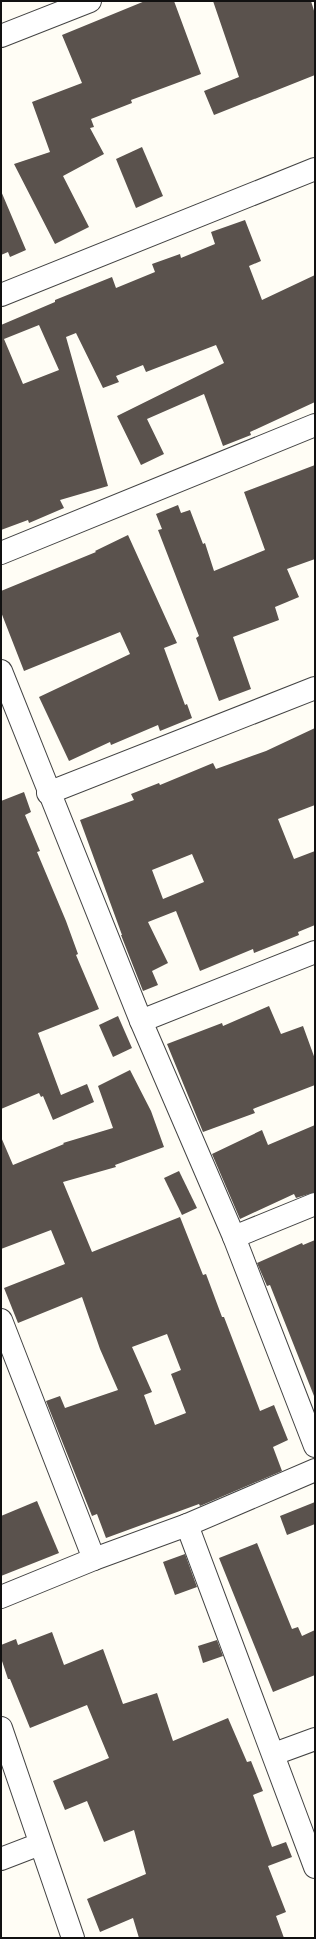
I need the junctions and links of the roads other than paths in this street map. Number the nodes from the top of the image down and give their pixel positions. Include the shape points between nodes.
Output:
1 (90, 1) edge
2 (1, 36) edge
3 (315, 169) edge
4 (1, 295) edge
5 (315, 425) edge
6 (1, 553) edge
7 (2, 675) edge
8 (315, 688) edge
9 (48, 793) junction
10 (315, 952) edge
11 (141, 1022) junction
12 (315, 1204) edge
13 (234, 1237) junction
14 (1, 1320) edge
15 (315, 1446) edge
16 (315, 1470) edge
17 (187, 1525) junction
18 (94, 1559) junction
19 (1, 1597) edge
20 (1, 1728) edge
21 (315, 1739) edge
22 (274, 1754) junction
23 (40, 1844) junction
24 (1, 1859) edge
25 (314, 1861) edge
26 (73, 1938) edge

1 - 2 street
3 - 4 street
5 - 6 street
7 - 9 street
8 - 9 street
9 - 11 street
10 - 11 street
11 - 13 street
12 - 13 street
13 - 15 street
14 - 18 street
16 - 17 street
17 - 18 street
17 - 22 street
18 - 19 street
20 - 23 street
21 - 22 street
22 - 25 street
23 - 24 street
23 - 26 street

